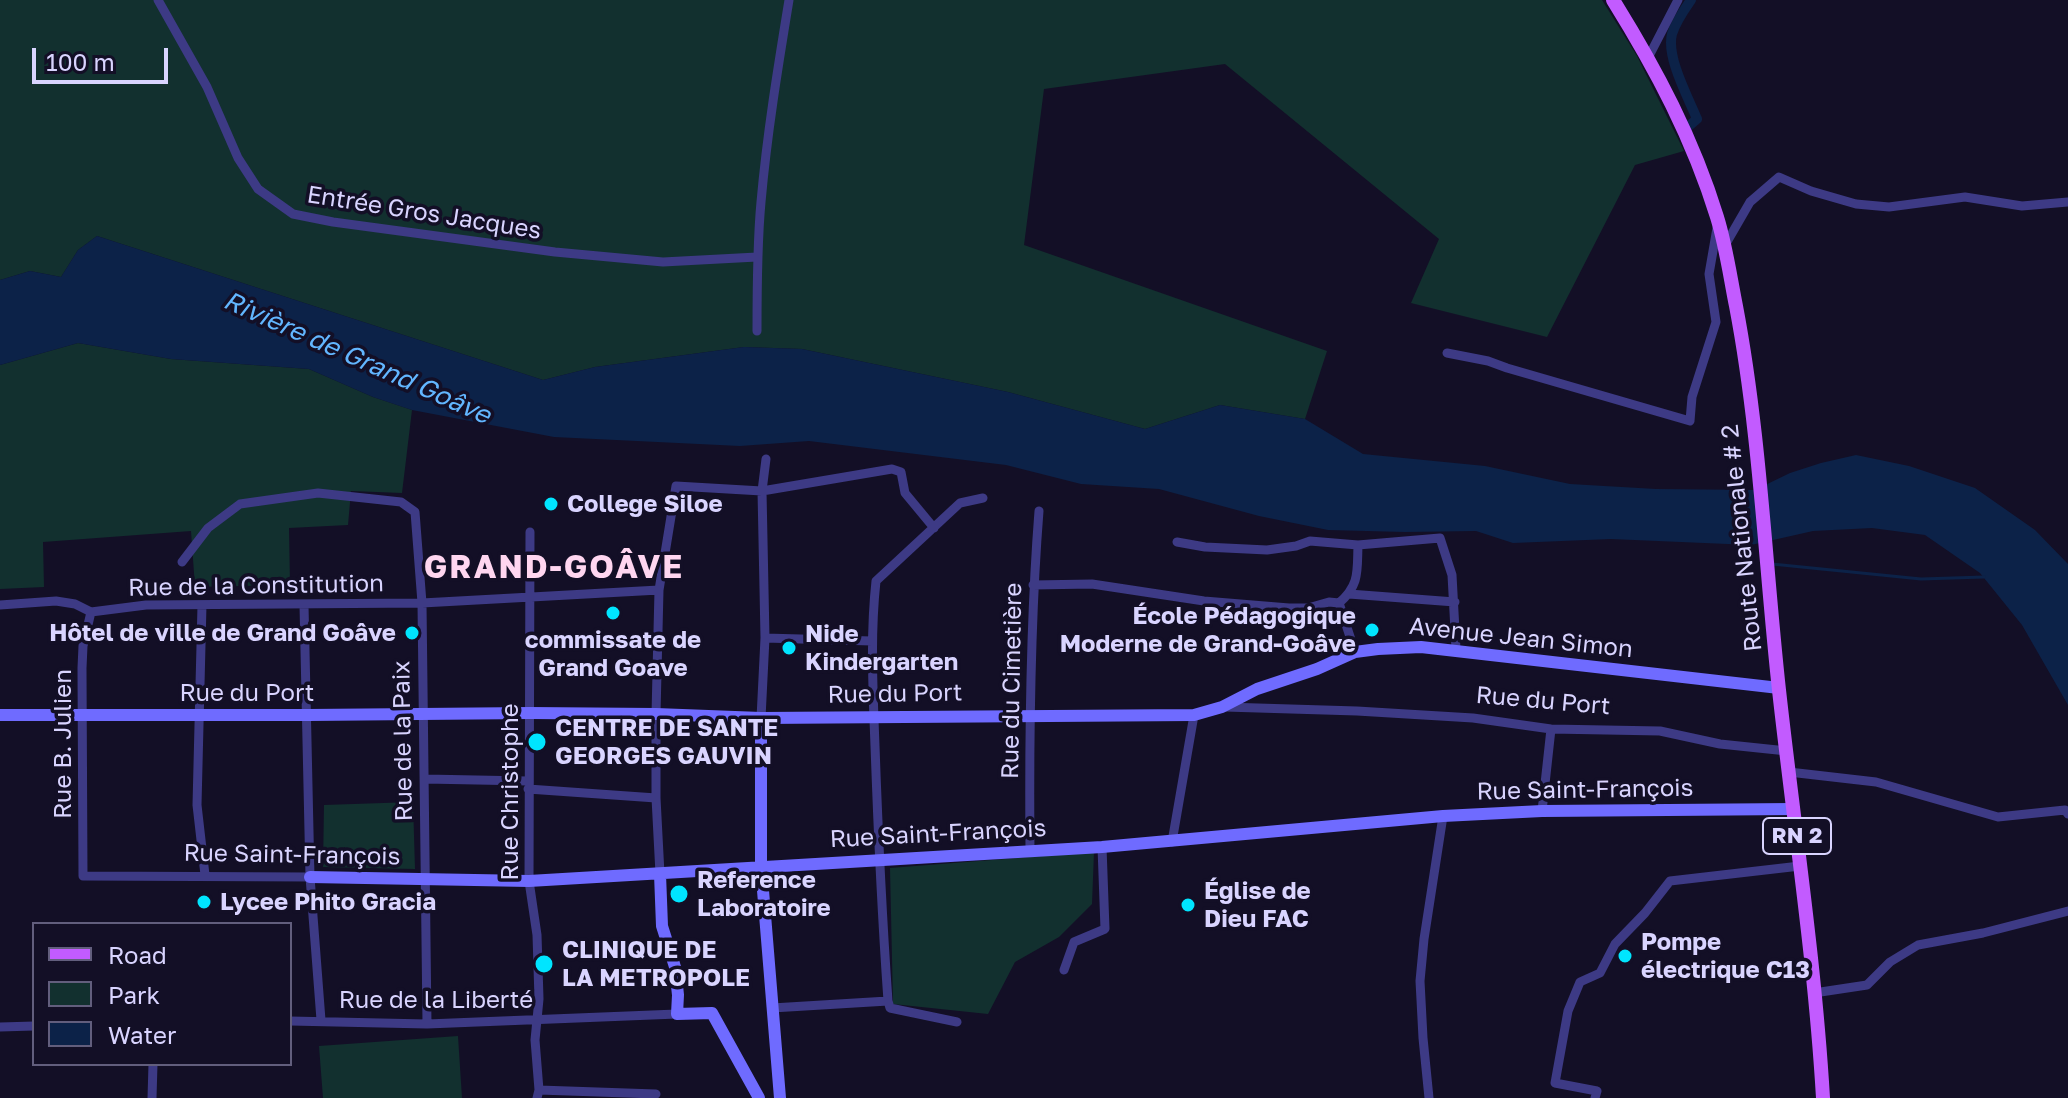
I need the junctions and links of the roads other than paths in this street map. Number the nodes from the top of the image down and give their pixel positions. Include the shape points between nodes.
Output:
1 (158, 0) edge
2 (789, 0) edge
3 (1613, 0) edge
4 (1678, 0) edge
5 (1648, 58) junction
6 (2068, 202) edge
7 (1718, 220) junction
8 (1724, 247) junction
9 (757, 257) junction
10 (757, 331) dead end
11 (1447, 353) dead end
12 (766, 459) dead end
13 (762, 491) junction
14 (983, 498) dead end
15 (1039, 511) dead end
16 (934, 528) junction
17 (530, 532) dead end
18 (1177, 542) dead end
19 (1358, 545) junction
20 (182, 562) dead end
21 (1033, 585) junction
22 (659, 590) junction
23 (1349, 594) junction
24 (530, 598) junction
25 (1455, 602) junction
26 (422, 603) junction
27 (1339, 603) junction
28 (0, 605) edge
29 (202, 605) junction
30 (304, 605) junction
31 (91, 612) junction
32 (765, 638) junction
33 (872, 641) junction
34 (1456, 649) junction
35 (1355, 652) junction
36 (1779, 688) junction
37 (1222, 707) junction
38 (424, 713) junction
39 (530, 713) junction
40 (83, 714) junction
41 (656, 714) junction
42 (0, 715) edge
43 (200, 715) junction
44 (308, 715) junction
45 (1029, 715) junction
46 (1194, 715) junction
47 (874, 716) junction
48 (761, 718) junction
49 (1551, 729) junction
50 (1787, 751) junction
51 (1789, 772) junction
52 (425, 779) junction
53 (528, 785) junction
54 (656, 798) junction
55 (1794, 809) junction
56 (1542, 811) junction
57 (2068, 814) edge
58 (1443, 816) junction
59 (1172, 842) junction
60 (1102, 847) junction
61 (1030, 851) junction
62 (879, 860) junction
63 (761, 866) junction
64 (1800, 866) junction
65 (660, 874) junction
66 (205, 875) junction
67 (83, 876) joint
68 (310, 877) junction
69 (424, 879) junction
70 (529, 881) junction
71 (2068, 911) edge
72 (1064, 970) dead end
73 (1814, 993) junction
74 (888, 1001) junction
75 (772, 1008) junction
76 (677, 1014) junction
77 (538, 1019) junction
78 (321, 1020) junction
79 (292, 1021) edge
80 (957, 1022) dead end
81 (427, 1024) junction
82 (32, 1026) edge
83 (0, 1027) edge
84 (153, 1066) edge
85 (538, 1094) edge
86 (656, 1094) dead end
87 (152, 1098) edge
88 (759, 1098) edge
89 (780, 1098) edge
90 (1429, 1098) edge
91 (1595, 1098) edge
92 (1823, 1098) edge

1 - 9 street, Entrée Gros Jacques via 207,87 238,158 258,189 293,214 555,252 663,262
2 - 9 street via 770,113
3 - 5 main road, Route Nationale # 2 / RN 2
4 - 5 street
5 - 7 main road, Route Nationale # 2 / RN 2 via 1690,141
6 - 8 street via 2022,206 1965,197 1889,207 1856,204 1779,177 1750,202
7 - 8 main road, Route Nationale # 2 / RN 2
7 - 11 street via 1709,274 1716,322 1692,397 1690,421
8 - 36 main road, Route Nationale # 2 / RN 2 via 1747,367
9 - 10 street
12 - 13 street
13 - 16 street via 892,469 901,472 905,493
13 - 22 street via 676,486
13 - 32 street
14 - 16 street via 960,503
15 - 21 street, Rue du Cimetière
16 - 33 street via 876,581
17 - 24 street, Rue Christophe
18 - 19 street via 1267,550 1310,541
19 - 23 street via 1356,582
19 - 25 street via 1440,538
20 - 26 street, Rue de la Paix via 208,528 240,504 318,493 401,502 415,512
21 - 27 street via 1092,584 1289,608
21 - 45 street, Rue du Cimetière
22 - 24 street, Rue de la Constitution
22 - 41 street
23 - 25 street
23 - 27 street
24 - 26 street, Rue de la Constitution
24 - 39 street, Rue Christophe
25 - 34 street
26 - 30 street, Rue de la Constitution
26 - 38 street, Rue de la Paix
27 - 35 street
28 - 31 street, Rue de la Constitution via 56,601
29 - 30 street, Rue de la Constitution
29 - 31 street, Rue de la Constitution
29 - 43 street
30 - 44 street
31 - 40 street, Rue B. Julien via 83,646
32 - 33 street
32 - 48 street
33 - 47 street
34 - 35 street, Avenue Jean Simon
34 - 36 street, Avenue Jean Simon
35 - 37 street, Avenue Jean Simon
36 - 50 main road, Route Nationale # 2 / RN 2
37 - 46 street, Rue du Port
37 - 49 street, Rue du Port via 1473,718
38 - 39 street, Rue du Port
38 - 44 street, Rue du Port
38 - 52 street, Rue de la Paix
39 - 41 street, Rue du Port
39 - 53 street, Rue Christophe
40 - 42 street, Rue du Port
40 - 43 street, Rue du Port
40 - 67 street, Rue B. Julien
41 - 48 street, Rue du Port
41 - 54 street
43 - 44 street, Rue du Port
43 - 66 street via 197,805
44 - 68 street
45 - 46 street, Rue du Port
45 - 47 street, Rue du Port
45 - 61 street, Rue du Cimetière
46 - 59 street
47 - 48 street, Rue du Port
47 - 62 street
48 - 63 street
49 - 50 street, Rue du Port via 1660,731
49 - 56 street
50 - 51 main road, Route Nationale # 2 / RN 2
51 - 55 main road, Route Nationale # 2 / RN 2
51 - 57 street via 1876,782 1998,817 2065,810
52 - 53 street
52 - 69 street, Rue de la Paix
53 - 54 street
53 - 70 street, Rue Christophe
54 - 65 street
55 - 56 street, Rue Saint-François
55 - 64 main road, Route Nationale # 2 / RN 2
56 - 58 street, Rue Saint-François
58 - 59 street, Rue Saint-François
58 - 90 street via 1420,981
59 - 60 street, Rue Saint-François
60 - 61 street, Rue Saint-François
60 - 72 street via 1105,929 1074,942
61 - 62 street, Rue Saint-François
62 - 63 street, Rue Saint-François
62 - 74 street
63 - 65 street, Rue Saint-François
63 - 75 street
64 - 73 main road, Route Nationale # 2 / RN 2
64 - 91 street via 1670,881 1615,944 1600,973 1580,982 1568,1011 1555,1083 1597,1091
65 - 70 street, Rue Saint-François
65 - 76 street via 662,926 675,967
66 - 67 street, Rue Saint-François
66 - 68 street, Rue Saint-François
68 - 69 street, Rue Saint-François
68 - 78 street
69 - 70 street, Rue Saint-François
69 - 81 street, Rue de la Paix
70 - 77 street, Rue Christophe via 537,935
71 - 73 street via 1918,945 1867,985
73 - 92 main road, Route Nationale # 2 / RN 2
74 - 75 street
74 - 80 street via 890,1008
75 - 89 street
76 - 77 street, Rue de la Liberté
76 - 88 street via 712,1013
77 - 81 street, Rue de la Liberté
77 - 85 street, Rue Christophe
78 - 79 street, Rue de la Liberté
78 - 81 street, Rue de la Liberté
82 - 83 street
84 - 87 street
85 - 86 street

